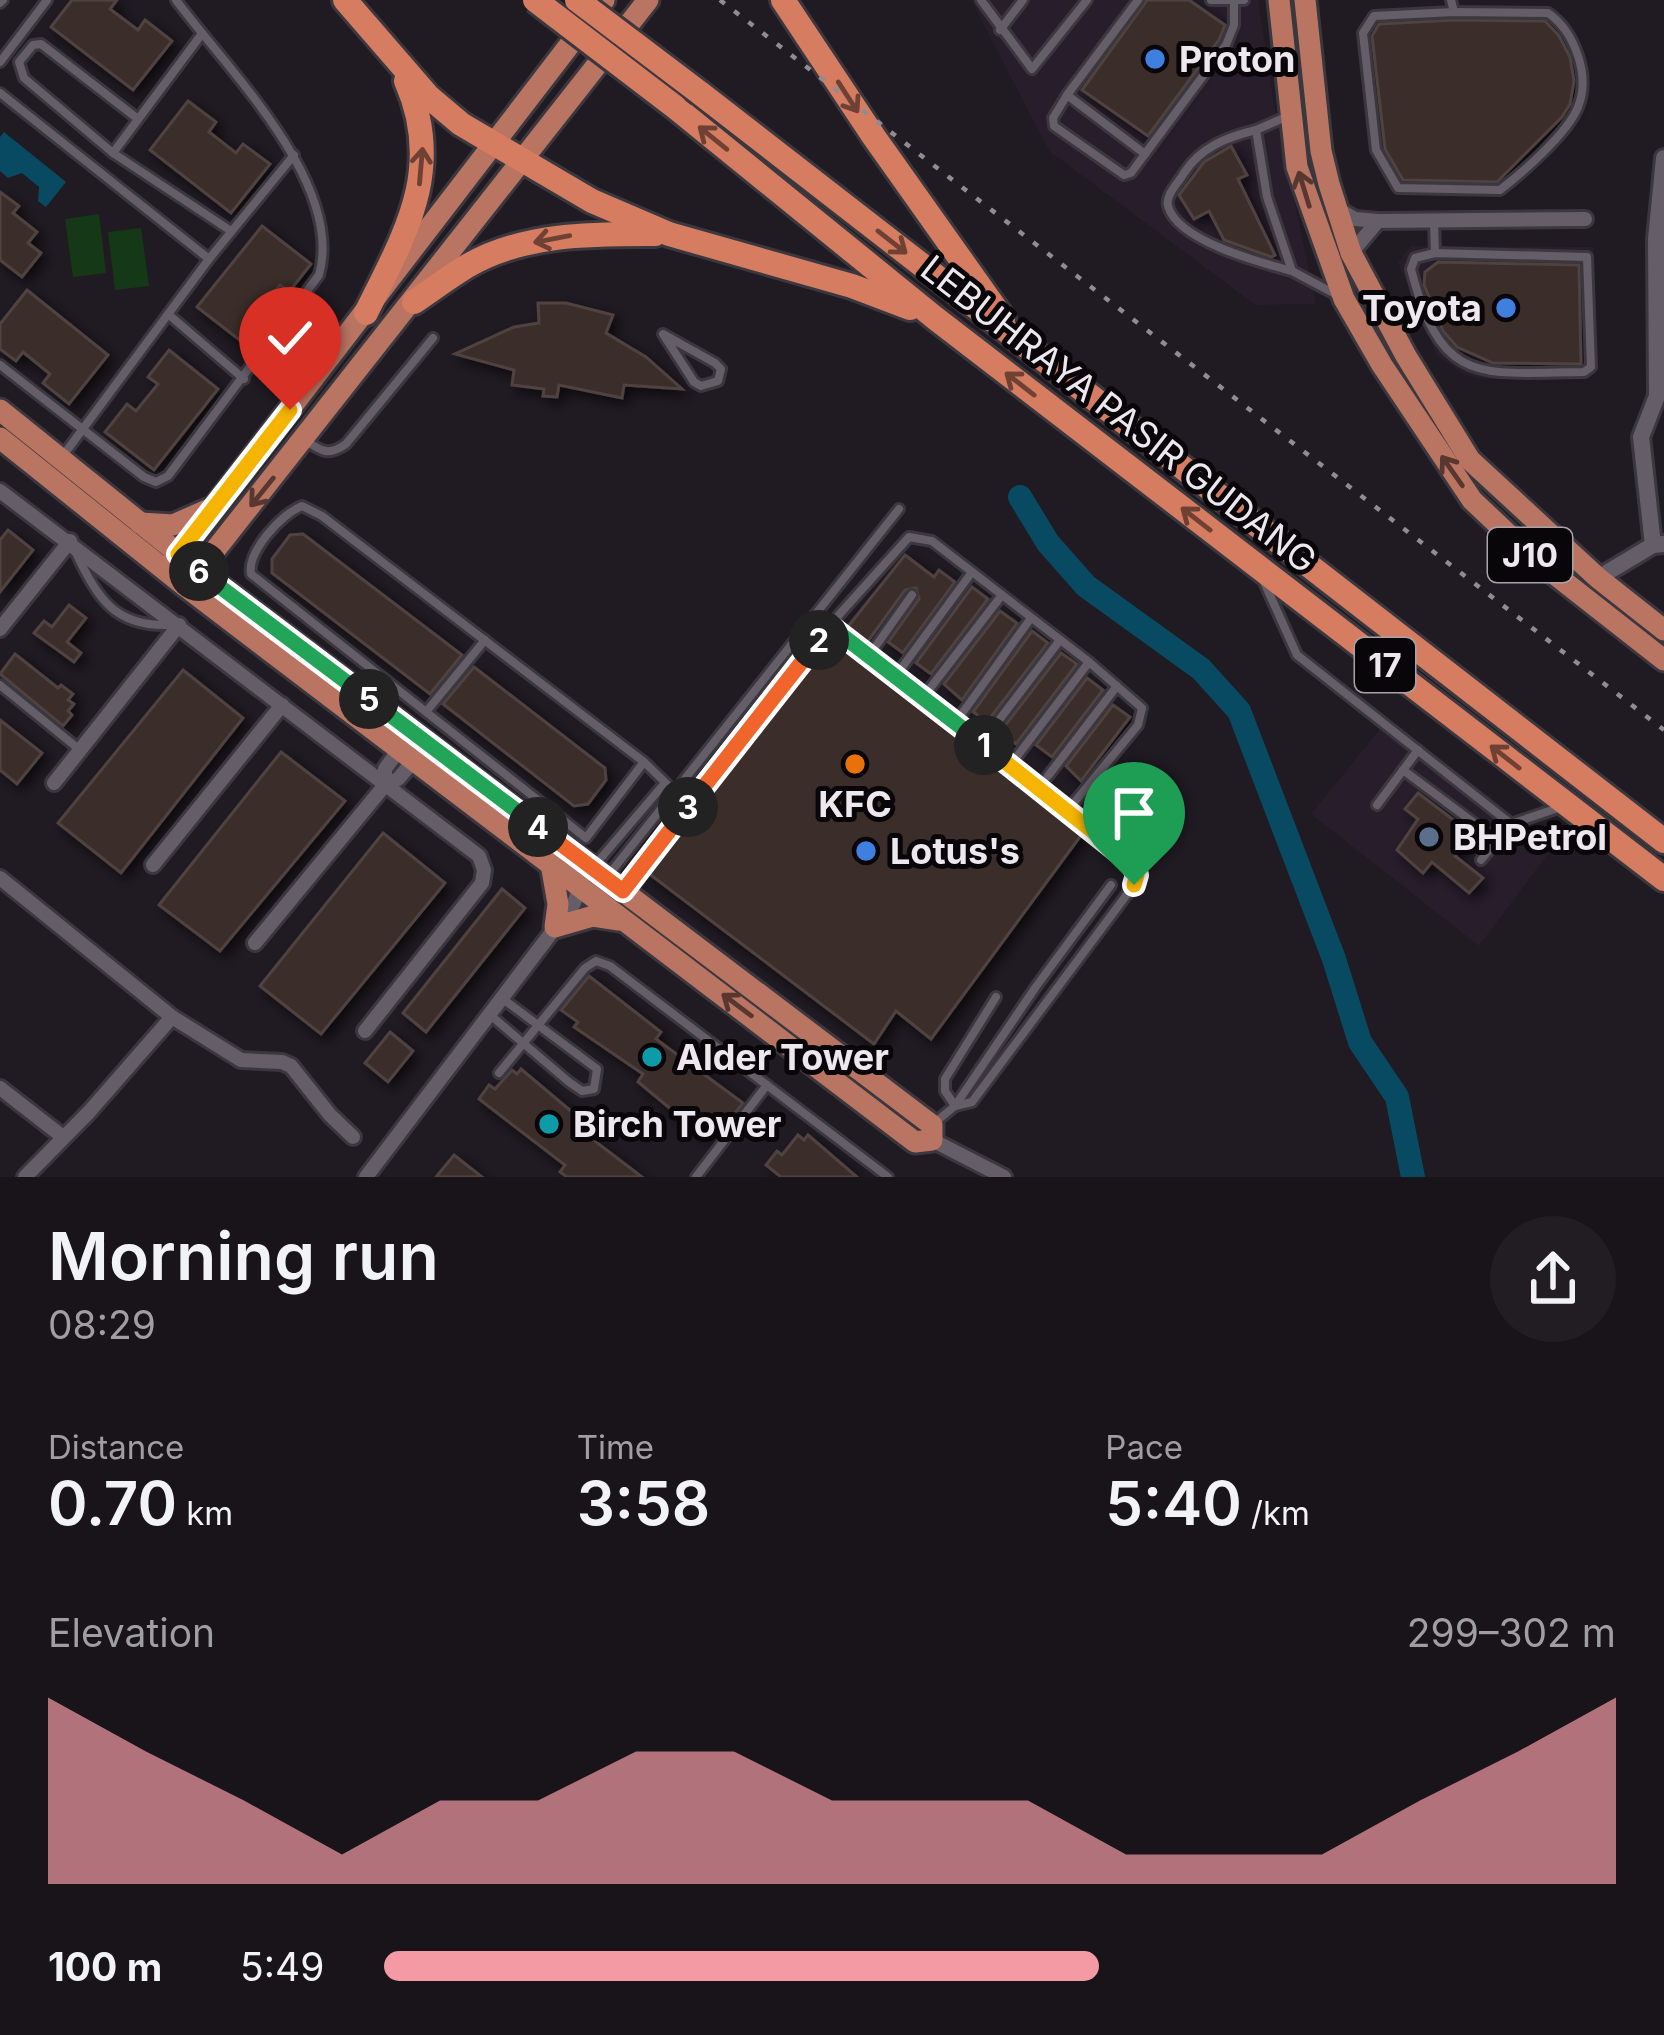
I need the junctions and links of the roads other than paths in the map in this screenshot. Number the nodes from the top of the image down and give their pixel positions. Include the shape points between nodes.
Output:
1 (46, 0) edge
2 (176, 0) edge
3 (345, 0) edge
4 (535, 0) edge
5 (577, 0) edge
6 (604, 0) edge
7 (648, 0) edge
8 (783, 0) edge
9 (1023, 0) edge
10 (1088, 0) edge
11 (1138, 0) edge
12 (1211, 0) edge
13 (1234, 0) edge
14 (1244, 0) edge
15 (1279, 0) edge
16 (1447, 0) edge
17 (984, 2) edge
18 (1311, 4) edge
19 (1450, 12) junction
20 (1000, 30) junction
21 (201, 35) junction
22 (0, 62) edge
23 (398, 62) junction
24 (0, 93) edge
25 (1067, 95) junction
26 (1290, 115) junction
27 (138, 119) junction
28 (1256, 130) junction
29 (495, 143) junction
30 (113, 153) junction
31 (1145, 154) junction
32 (295, 155) junction
33 (1664, 158) edge
34 (521, 163) junction
35 (1336, 208) junction
36 (1585, 219) dead end
37 (1378, 221) junction
38 (1434, 221) junction
39 (231, 231) junction
40 (669, 234) junction
41 (1352, 253) junction
42 (1435, 253) junction
43 (209, 259) junction
44 (1292, 272) junction
45 (1344, 299) junction
46 (413, 302) junction
47 (366, 313) junction
48 (168, 314) junction
49 (934, 318) junction
50 (663, 334) joint
51 (434, 338) dead end
52 (1019, 341) junction
53 (1661, 359) edge
54 (0, 365) edge
55 (244, 380) junction
56 (1661, 396) edge
57 (0, 410) edge
58 (82, 429) junction
59 (0, 438) edge
60 (304, 439) junction
61 (61, 458) junction
62 (0, 491) edge
63 (213, 507) junction
64 (899, 509) dead end
65 (139, 523) junction
66 (229, 533) junction
67 (70, 541) junction
68 (1659, 544) edge
69 (172, 562) junction
70 (1256, 565) junction
71 (972, 572) junction
72 (192, 578) junction
73 (1598, 578) junction
74 (912, 595) dead end
75 (1002, 595) junction
76 (235, 597) junction
77 (1031, 618) junction
78 (179, 625) junction
79 (830, 626) junction
80 (0, 629) edge
81 (1664, 630) edge
82 (325, 633) junction
83 (288, 636) junction
84 (485, 640) junction
85 (1060, 640) junction
86 (868, 657) junction
87 (1664, 660) edge
88 (1089, 662) junction
89 (899, 671) junction
90 (0, 686) edge
91 (1117, 686) junction
92 (926, 692) junction
93 (282, 705) junction
94 (426, 712) junction
95 (959, 717) junction
96 (986, 738) junction
97 (413, 747) junction
98 (80, 751) junction
99 (1418, 751) junction
100 (1014, 760) junction
101 (644, 762) junction
102 (496, 767) junction
103 (1403, 770) junction
104 (389, 778) junction
105 (1044, 782) junction
106 (54, 783) dead end
107 (664, 784) junction
108 (675, 792) junction
109 (505, 802) junction
110 (1568, 805) junction
111 (1377, 806) dead end
112 (1068, 810) junction
113 (1511, 824) junction
114 (1497, 840) junction
115 (1664, 841) edge
116 (1481, 860) dead end
117 (550, 864) junction
118 (153, 865) dead end
119 (0, 878) edge
120 (1664, 879) edge
121 (1111, 885) dead end
122 (594, 887) junction
123 (626, 921) junction
124 (555, 927) junction
125 (255, 943) dead end
126 (996, 997) dead end
127 (502, 998) junction
128 (489, 1014) junction
129 (172, 1017) junction
130 (537, 1024) junction
131 (365, 1031) dead end
132 (523, 1041) junction
133 (499, 1072) dead end
134 (766, 1085) junction
135 (0, 1088) edge
136 (956, 1106) junction
137 (932, 1132) junction
138 (63, 1137) junction
139 (353, 1137) dead end
140 (25, 1177) edge
141 (366, 1177) edge
142 (696, 1177) edge
143 (888, 1177) edge
144 (1004, 1177) edge

1 - 22 lane
2 - 21 lane
3 - 23 highway
49 -> 4 highway, LEBUHRAYA PASIR GUDANG / 17, bridge
5 -> 52 highway, LEBUHRAYA PASIR GUDANG / 17, bridge
6 - 29 main road
7 - 34 main road
8 -> 52 highway
9 - 20 lane
10 - 20 lane via 1032,69
11 - 25 lane
12 - 13 lane
13 - 14 lane
13 - 31 lane via 1226,45
15 - 26 main road, J10
16 - 19 lane
17 - 20 lane
18 - 35 main road, J10 via 1321,152
19 - 19 lane via 1548,13 1574,42 1580,105 1500,190 1397,188 1376,150 1368,21
21 - 27 lane
21 - 32 lane
23 - 29 highway via 461,124
47 -> 23 highway via 410,222 424,157 416,104
24 - 43 lane
25 - 31 lane
25 - 31 lane via 1054,126 1124,175
26 - 28 lane
45 -> 26 main road, J10 via 1297,167
27 - 30 lane
27 - 30 lane via 41,44 20,62 24,78
28 - 44 lane
28 - 44 lane via 1193,159 1168,206 1216,249
29 - 34 highway
29 - 47 main road
30 - 39 lane
32 - 39 lane
32 - 55 lane via 315,196 324,258
33 - 53 street via 1656,238
34 - 40 highway
34 - 46 main road
35 - 37 street
35 - 41 main road, J10
36 - 38 street
37 - 38 street
37 - 41 street
38 - 42 lane
39 - 43 lane
40 -> 46 highway via 576,234 518,246 472,263
40 - 49 highway
41 - 73 main road, J10 via 1470,460
42 - 42 lane via 1587,257 1591,367 1500,373 1459,362 1429,318 1411,269 1415,258
43 - 48 lane
44 - 45 lane
87 -> 45 main road, J10 via 1472,500
46 - 60 main road
47 - 63 main road
48 - 55 lane
48 - 58 lane
70 -> 49 highway, LEBUHRAYA PASIR GUDANG / 17
50 - 50 lane via 715,363 718,381 694,382
51 - 60 lane via 346,444 322,452
52 - 115 highway, LEBUHRAYA PASIR GUDANG / 17
53 - 56 street
54 - 58 lane
55 - 58 lane via 156,482
56 - 68 street via 1641,437
57 - 61 main road
58 - 61 lane
59 - 69 main road
60 -> 66 main road
61 - 65 main road
62 - 67 street
63 - 65 main road via 173,525
63 - 69 main road
64 - 108 lane
65 - 69 main road
66 - 72 main road
66 - 76 main road via 221,569
67 - 78 street
67 - 78 lane via 96,592 128,620
67 - 80 street
68 - 73 street
69 - 72 main road
70 - 99 lane via 1297,656
110 -> 70 highway, LEBUHRAYA PASIR GUDANG / 17
71 - 75 lane
71 - 79 lane via 932,541 909,537
71 - 89 lane
72 - 76 main road
72 - 97 main road
73 - 81 main road, J10
74 - 86 lane
75 - 77 lane
75 - 92 lane
76 - 83 main road
77 - 85 lane
77 - 95 lane
78 - 93 street
78 - 98 street
79 - 86 lane
79 - 122 lane
82 - 83 lane
82 - 84 lane via 249,567 288,512 302,506
82 - 94 lane
83 - 97 main road
84 - 94 lane
84 - 101 lane
85 - 88 lane
85 - 96 lane
86 - 89 lane
88 - 91 lane
88 - 100 lane
89 - 92 lane
90 - 98 lane
91 - 105 lane
91 - 112 lane via 1142,717
92 - 95 lane
93 - 104 street
93 - 118 street
94 - 102 lane
95 - 96 lane
96 - 100 lane
97 - 104 street
97 - 109 main road
97 - 117 main road
98 - 106 street
99 - 103 lane
99 - 113 lane
100 - 105 lane
101 - 102 lane via 586,838
101 - 107 lane
102 - 109 lane
103 - 111 lane
103 - 114 lane
104 - 125 street
104 - 131 street via 479,856 483,876
105 - 112 lane
107 - 108 lane
107 - 122 lane
108 - 122 lane
109 - 122 main road
110 - 113 lane
110 - 120 highway, LEBUHRAYA PASIR GUDANG / 17
112 - 136 lane via 1131,862 1134,885 972,1102
113 - 114 lane
114 - 116 lane
117 - 122 main road
117 - 124 main road
119 - 129 street
121 - 136 lane
122 - 123 main road
122 - 124 street
122 - 137 main road
123 - 124 main road via 593,916
137 -> 123 main road via 914,1142
124 - 127 street
126 - 136 lane via 945,1078
127 - 128 street
127 - 130 lane
128 - 132 lane
128 - 141 street
129 - 138 street
129 - 139 street via 241,1060 291,1066
130 - 132 lane
130 - 132 lane via 597,1069 594,1089 582,1091
130 - 134 lane via 596,961
132 - 133 lane
134 - 142 lane
134 - 143 lane
135 - 138 street
136 - 137 lane
137 - 144 street
138 - 140 street

